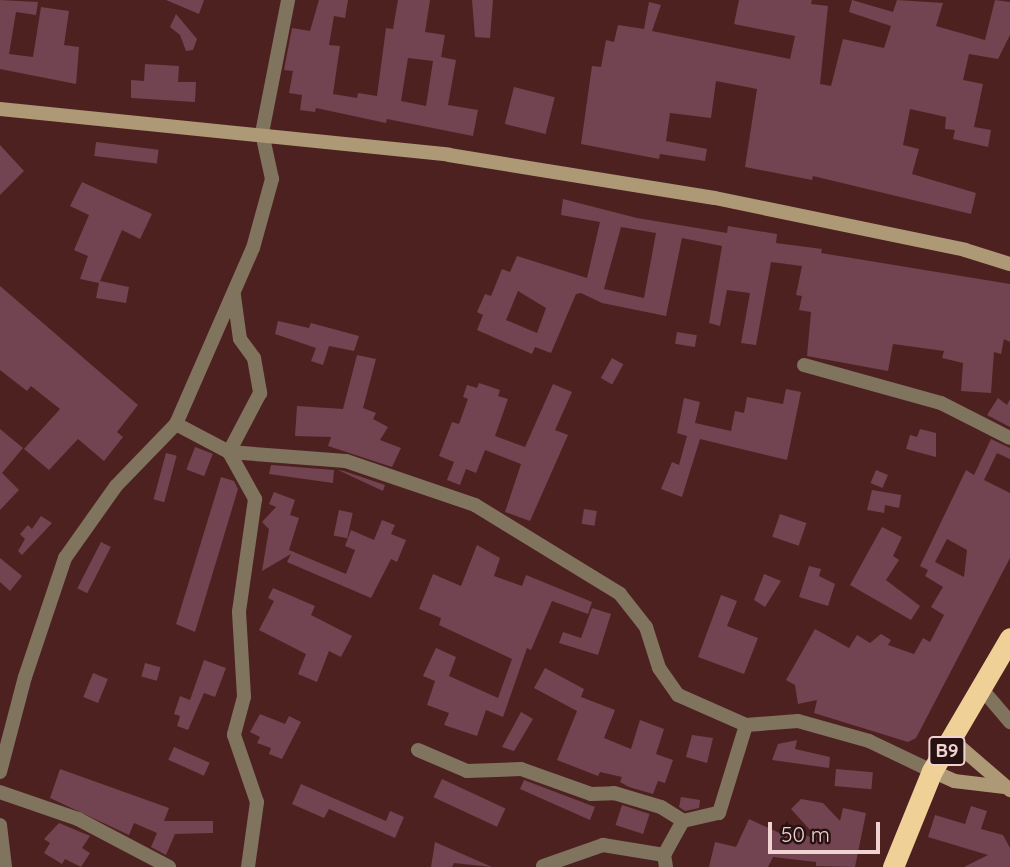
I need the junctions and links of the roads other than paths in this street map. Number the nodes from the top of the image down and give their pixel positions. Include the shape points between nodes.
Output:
1 (288, 0) edge
2 (0, 109) edge
3 (262, 133) junction
4 (1010, 264) edge
5 (234, 294) junction
6 (804, 365) dead end
7 (176, 424) junction
8 (1010, 438) edge
9 (229, 452) junction
10 (1010, 638) edge
11 (981, 688) junction
12 (1010, 722) edge
13 (746, 725) junction
14 (952, 740) junction
15 (418, 750) dead end
16 (932, 771) junction
17 (0, 772) edge
18 (1007, 789) edge
19 (0, 792) edge
20 (683, 821) junction
21 (0, 825) edge
22 (666, 861) edge
23 (543, 866) edge
24 (5, 867) edge
25 (169, 867) edge
26 (248, 867) edge
27 (893, 867) edge

1 - 3 street
2 - 3 street
3 - 4 street via 449,155 715,198 965,250
3 - 5 street via 272,179 253,248
5 - 7 street
5 - 9 street via 240,339 254,358 260,393
6 - 8 street via 940,403
7 - 9 street
7 - 17 street via 116,486 65,558 25,677
9 - 13 street via 346,461 475,505 620,594 646,627 659,668 678,695
9 - 26 street via 255,499 239,612 244,696 234,735 257,802
10 - 11 highway, B9
11 - 12 street
11 - 14 highway, B9
13 - 16 street via 798,721 869,741
13 - 20 street via 719,813
14 - 16 highway, B9
14 - 18 street
15 - 20 street via 467,771 521,769 591,794 614,793 662,807
16 - 18 street via 954,781
16 - 27 highway, B9
19 - 25 street via 78,819
20 - 22 street
21 - 24 street
22 - 23 street via 603,845

